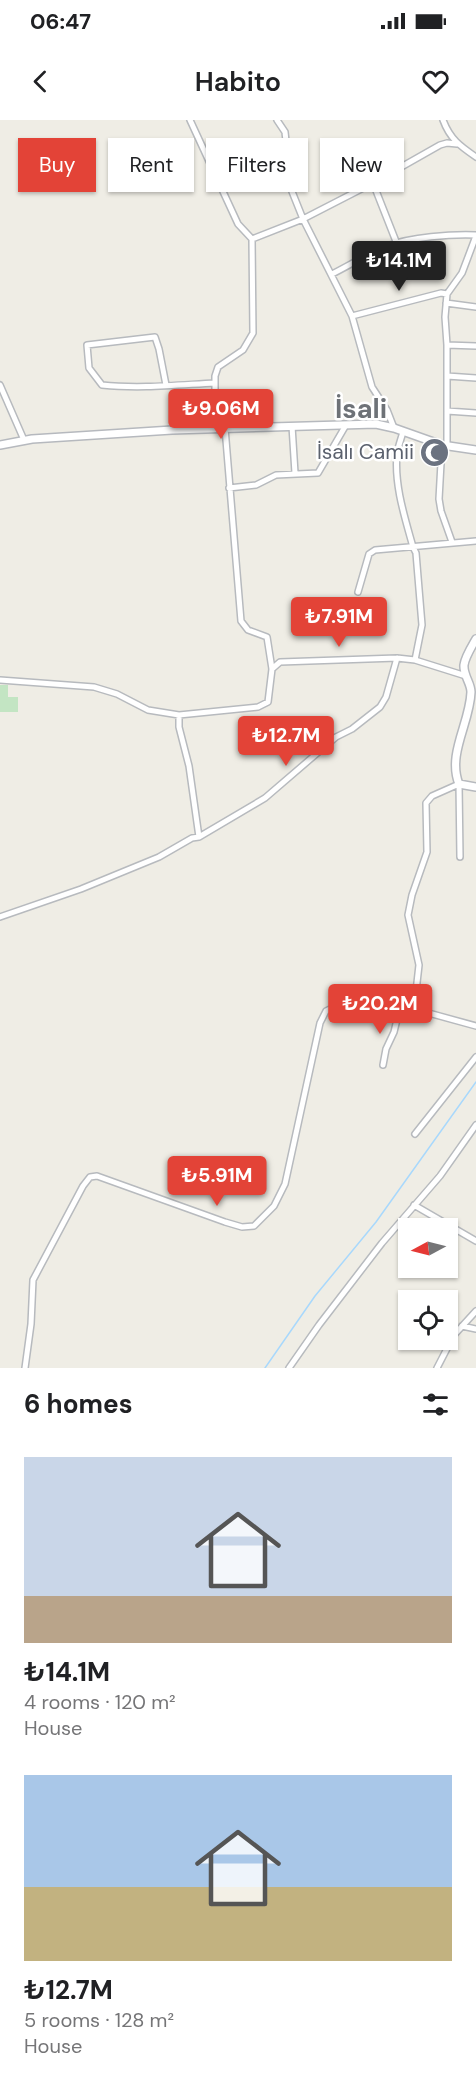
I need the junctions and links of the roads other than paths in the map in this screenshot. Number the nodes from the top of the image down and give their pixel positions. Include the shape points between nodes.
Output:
1 (190, 120) edge
2 (277, 120) edge
3 (444, 120) edge
4 (457, 144) junction
5 (476, 157) edge
6 (404, 165) edge
7 (356, 192) edge
8 (377, 192) edge
9 (303, 219) junction
10 (476, 235) edge
11 (252, 239) junction
12 (397, 244) junction
13 (332, 274) junction
14 (447, 294) junction
15 (446, 303) junction
16 (476, 307) edge
17 (352, 316) junction
18 (447, 345) junction
19 (476, 346) edge
20 (447, 376) junction
21 (476, 378) edge
22 (215, 383) junction
23 (0, 385) edge
24 (166, 385) junction
25 (447, 411) junction
26 (476, 413) edge
27 (346, 425) junction
28 (292, 426) junction
29 (215, 428) junction
30 (225, 428) junction
31 (394, 428) junction
32 (403, 432) junction
33 (24, 440) junction
34 (0, 444) edge
35 (444, 446) junction
36 (476, 450) edge
37 (295, 473) junction
38 (228, 488) junction
39 (476, 541) edge
40 (452, 542) junction
41 (412, 547) junction
42 (358, 592) dead end
43 (476, 639) edge
44 (398, 658) junction
45 (415, 660) junction
46 (272, 669) junction
47 (466, 676) junction
48 (0, 680) edge
49 (474, 688) edge
50 (179, 715) junction
51 (459, 784) junction
52 (476, 787) edge
53 (199, 837) junction
54 (460, 857) dead end
55 (0, 917) edge
56 (414, 1009) junction
57 (399, 1011) junction
58 (476, 1026) edge
59 (476, 1057) edge
60 (383, 1065) dead end
61 (476, 1125) edge
62 (415, 1134) dead end
63 (414, 1205) junction
64 (476, 1241) edge
65 (476, 1311) edge
66 (462, 1326) junction
67 (476, 1329) edge
68 (25, 1368) edge
69 (289, 1368) edge
70 (437, 1368) edge

1 - 11 street via 238,224
2 - 9 street via 285,132 283,169
3 - 4 street
4 - 5 street
4 - 6 street via 440,144
7 - 9 street
8 - 12 street
9 - 11 street
9 - 13 street
10 - 12 street via 455,234
10 - 14 street via 462,273
11 - 22 street via 253,333 243,350 218,367
12 - 13 street
13 - 17 street
14 - 15 street
14 - 17 street
15 - 16 street
15 - 18 street
17 - 31 street via 372,387
18 - 19 street
18 - 20 street
20 - 21 street
20 - 25 street
22 - 24 street
22 - 29 street
23 - 33 street
24 - 24 street via 102,385 89,368 87,345 155,337
25 - 26 street
25 - 35 street
27 - 28 main road
27 - 31 main road
27 - 37 street via 318,473
28 - 30 main road
28 - 37 street
29 - 30 main road
29 - 33 main road
30 - 38 street
31 - 32 main road
32 - 35 main road
32 - 41 street via 397,455 398,474
33 - 34 main road
35 - 36 main road
35 - 40 street via 439,499
37 - 38 street via 276,475 256,485
38 - 46 street via 241,621 248,630 267,637
39 - 40 street
40 - 41 street
41 - 42 street via 369,554
41 - 45 street via 416,553 422,625
43 - 47 main road via 464,664
44 - 45 street
44 - 46 street via 280,662
44 - 53 street via 380,707 336,737 265,798
45 - 47 street
46 - 50 street via 265,705
47 - 49 main road
48 - 50 street via 94,687 117,693 148,710
49 - 51 main road via 457,754 455,775
50 - 53 street
51 - 52 main road
51 - 54 street
51 - 56 street via 432,796 426,803 427,852 408,915 419,965
53 - 55 street via 81,890
56 - 57 street
56 - 58 street
57 - 60 street
57 - 68 street via 326,1011 320,1023 285,1184 274,1206 254,1226 225,1222 97,1176 90,1177 33,1280
59 - 62 street
61 - 63 street
63 - 64 street
63 - 69 street
65 - 66 street
66 - 67 street
66 - 70 street

